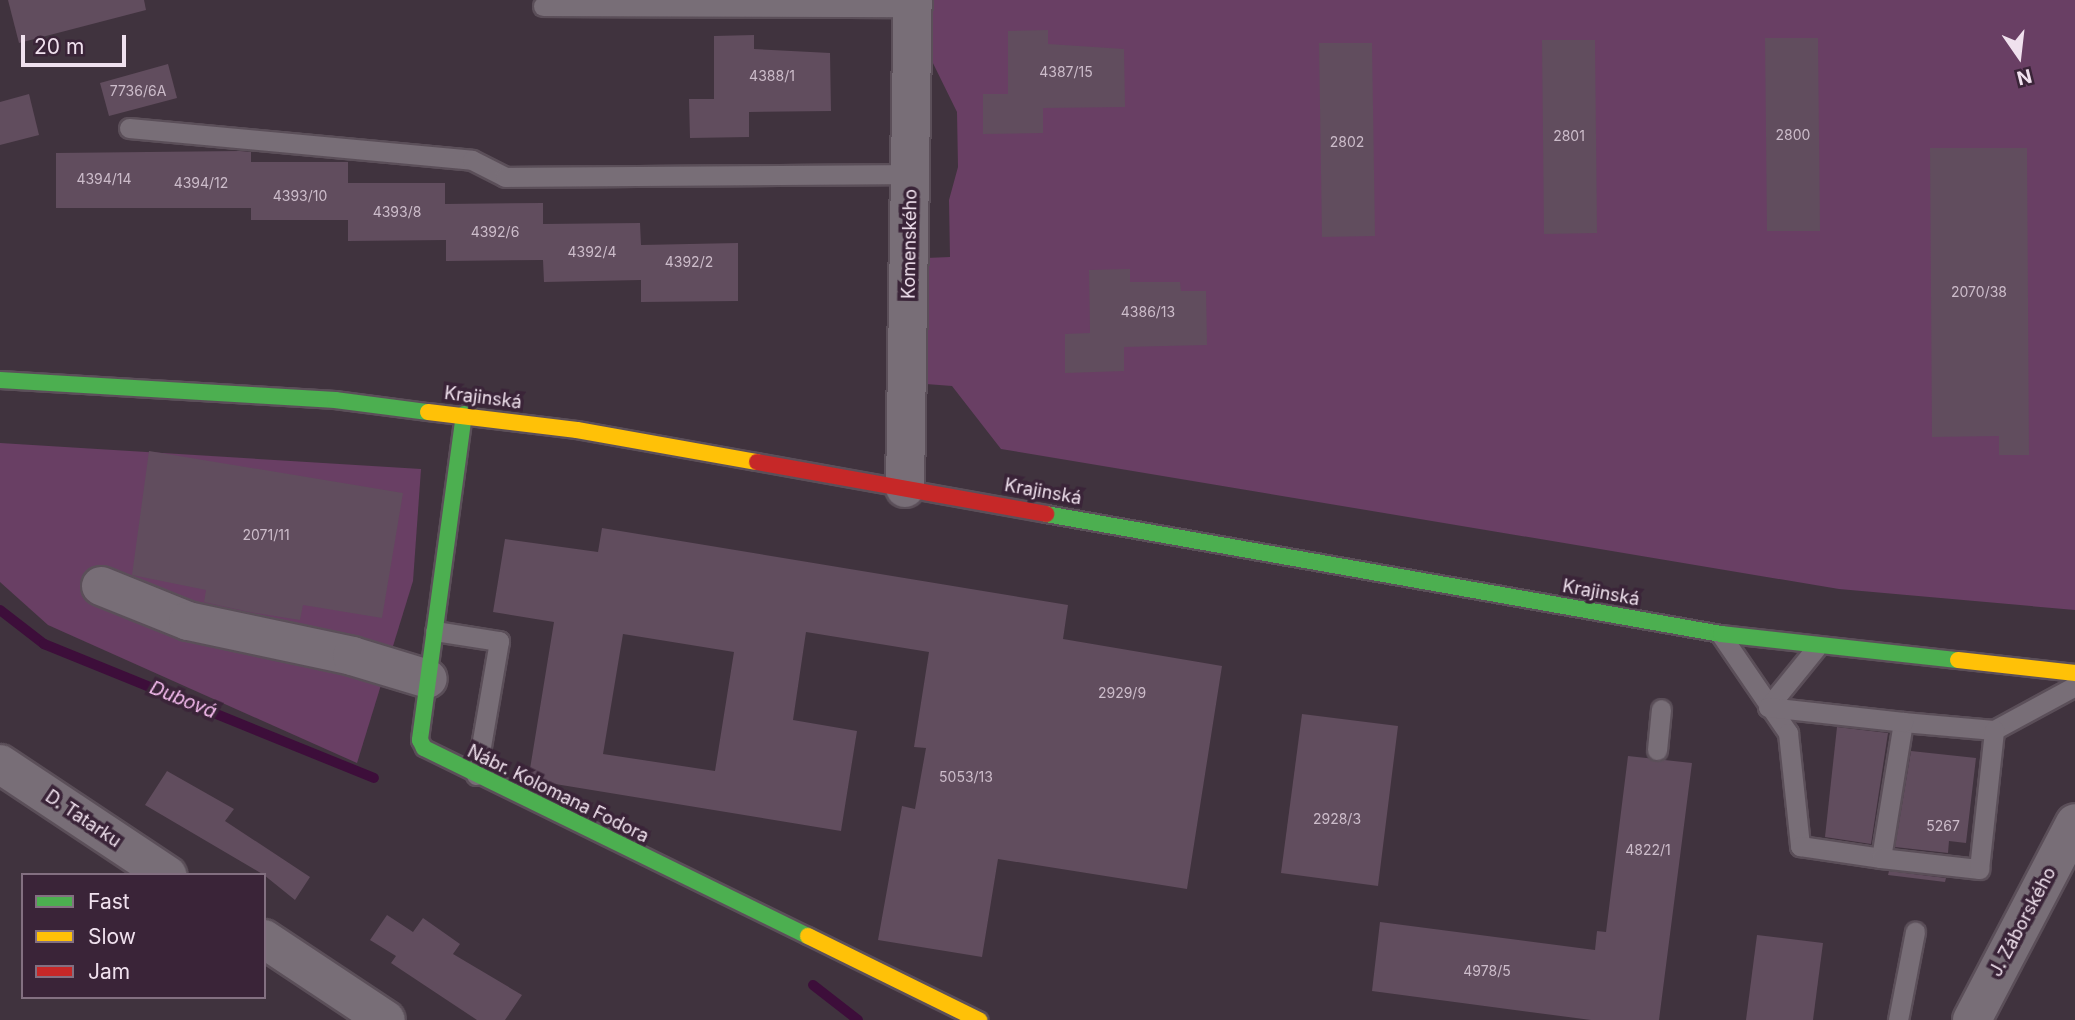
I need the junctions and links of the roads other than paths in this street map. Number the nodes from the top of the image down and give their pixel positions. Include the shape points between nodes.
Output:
1 (913, 3) edge
2 (543, 6) dead end
3 (129, 128) dead end
4 (911, 174) junction
5 (0, 380) edge
6 (464, 414) junction
7 (905, 488) junction
8 (101, 586) dead end
9 (435, 631) junction
10 (1721, 634) junction
11 (1816, 648) junction
12 (2075, 673) edge
13 (428, 679) junction
14 (2075, 686) edge
15 (1768, 707) junction
16 (1661, 709) dead end
17 (1903, 722) junction
18 (1994, 730) junction
19 (1657, 750) dead end
20 (0, 764) edge
21 (476, 775) junction
22 (2075, 823) edge
23 (1881, 858) junction
24 (164, 873) edge
25 (1915, 932) dead end
26 (266, 940) edge
27 (386, 1020) edge
28 (979, 1020) edge
29 (1898, 1020) edge
30 (1972, 1020) edge

1 - 2 lane
1 - 4 street, Komenského
3 - 4 lane via 472,160 505,177
4 - 7 street, Komenského
5 - 6 main road, Krajinská via 182,387
6 - 7 main road, Krajinská
6 - 9 main road, Nábr. Kolomana Fodora
7 - 10 main road, Krajinská
8 - 13 street via 188,621 352,656
9 - 13 main road, Nábr. Kolomana Fodora
9 - 21 lane via 499,641
10 - 11 main road, Krajinská
10 - 15 lane
11 - 12 main road, Krajinská
11 - 15 lane
13 - 21 main road, Nábr. Kolomana Fodora via 420,740 424,748
14 - 18 lane
15 - 17 lane
15 - 23 lane via 1788,733 1800,846
16 - 19 lane
17 - 18 lane
17 - 23 lane
18 - 23 lane via 1979,869
20 - 24 street, D. Tatarku
21 - 28 main road, Nábr. Kolomana Fodora
22 - 30 street, J. Záborského
25 - 29 lane
26 - 27 street

